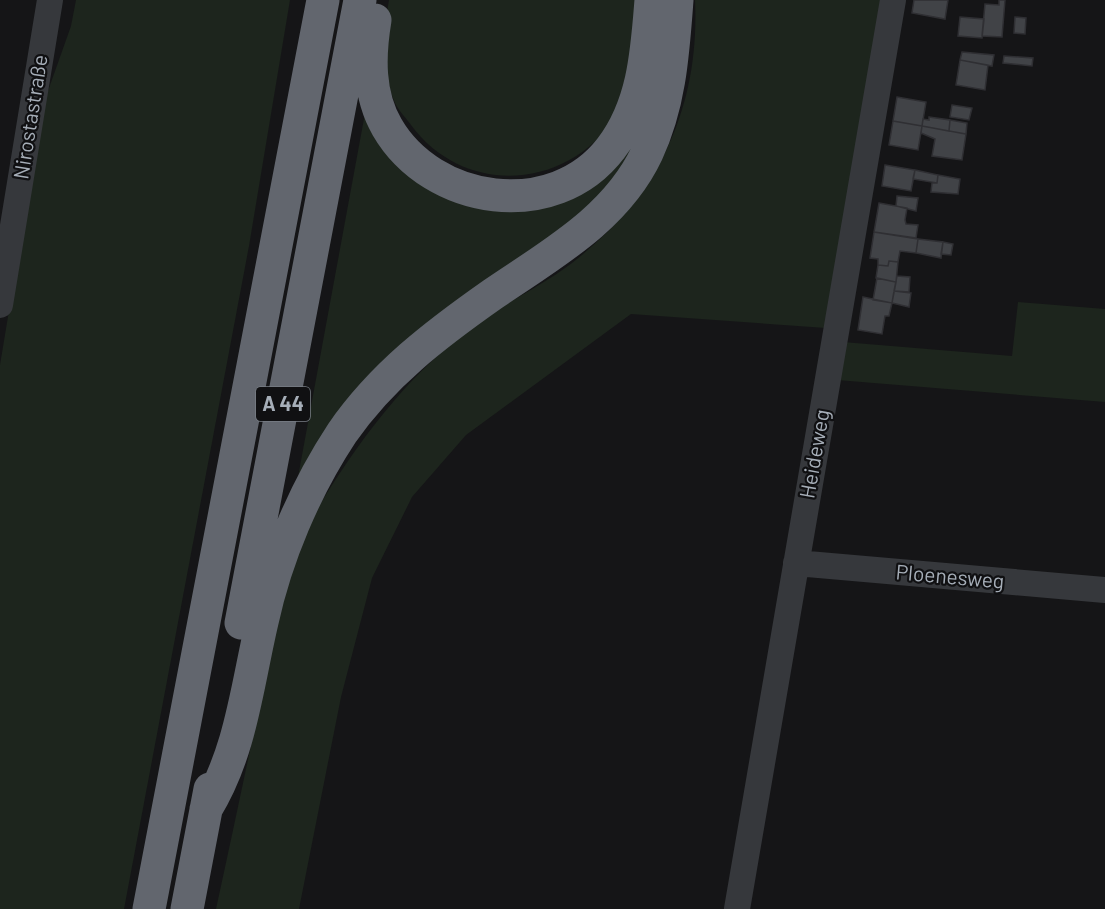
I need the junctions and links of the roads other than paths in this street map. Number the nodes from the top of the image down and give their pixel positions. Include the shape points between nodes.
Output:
1 (50, 0) edge
2 (323, 0) edge
3 (360, 0) edge
4 (379, 0) edge
5 (893, 0) edge
6 (657, 4) edge
7 (0, 305) edge
8 (796, 563) junction
9 (1105, 590) edge
10 (206, 809) junction
11 (149, 909) edge
12 (187, 909) edge
13 (737, 909) edge

1 - 7 street, Nirostastraße
2 - 11 highway, A 44
3 - 10 highway, A 44
4 - 6 highway via 372,74 375,98 387,126 409,155 436,177 477,193 503,196 535,194 563,185 591,168 612,147 638,93
5 - 8 street, Heideweg
6 - 10 highway via 672,64 663,111 646,156 623,190 571,241 412,355 370,396 327,458 300,510 272,582 232,758
8 - 9 street, Ploenesweg
8 - 13 street, Heideweg
10 - 12 highway, A 44

